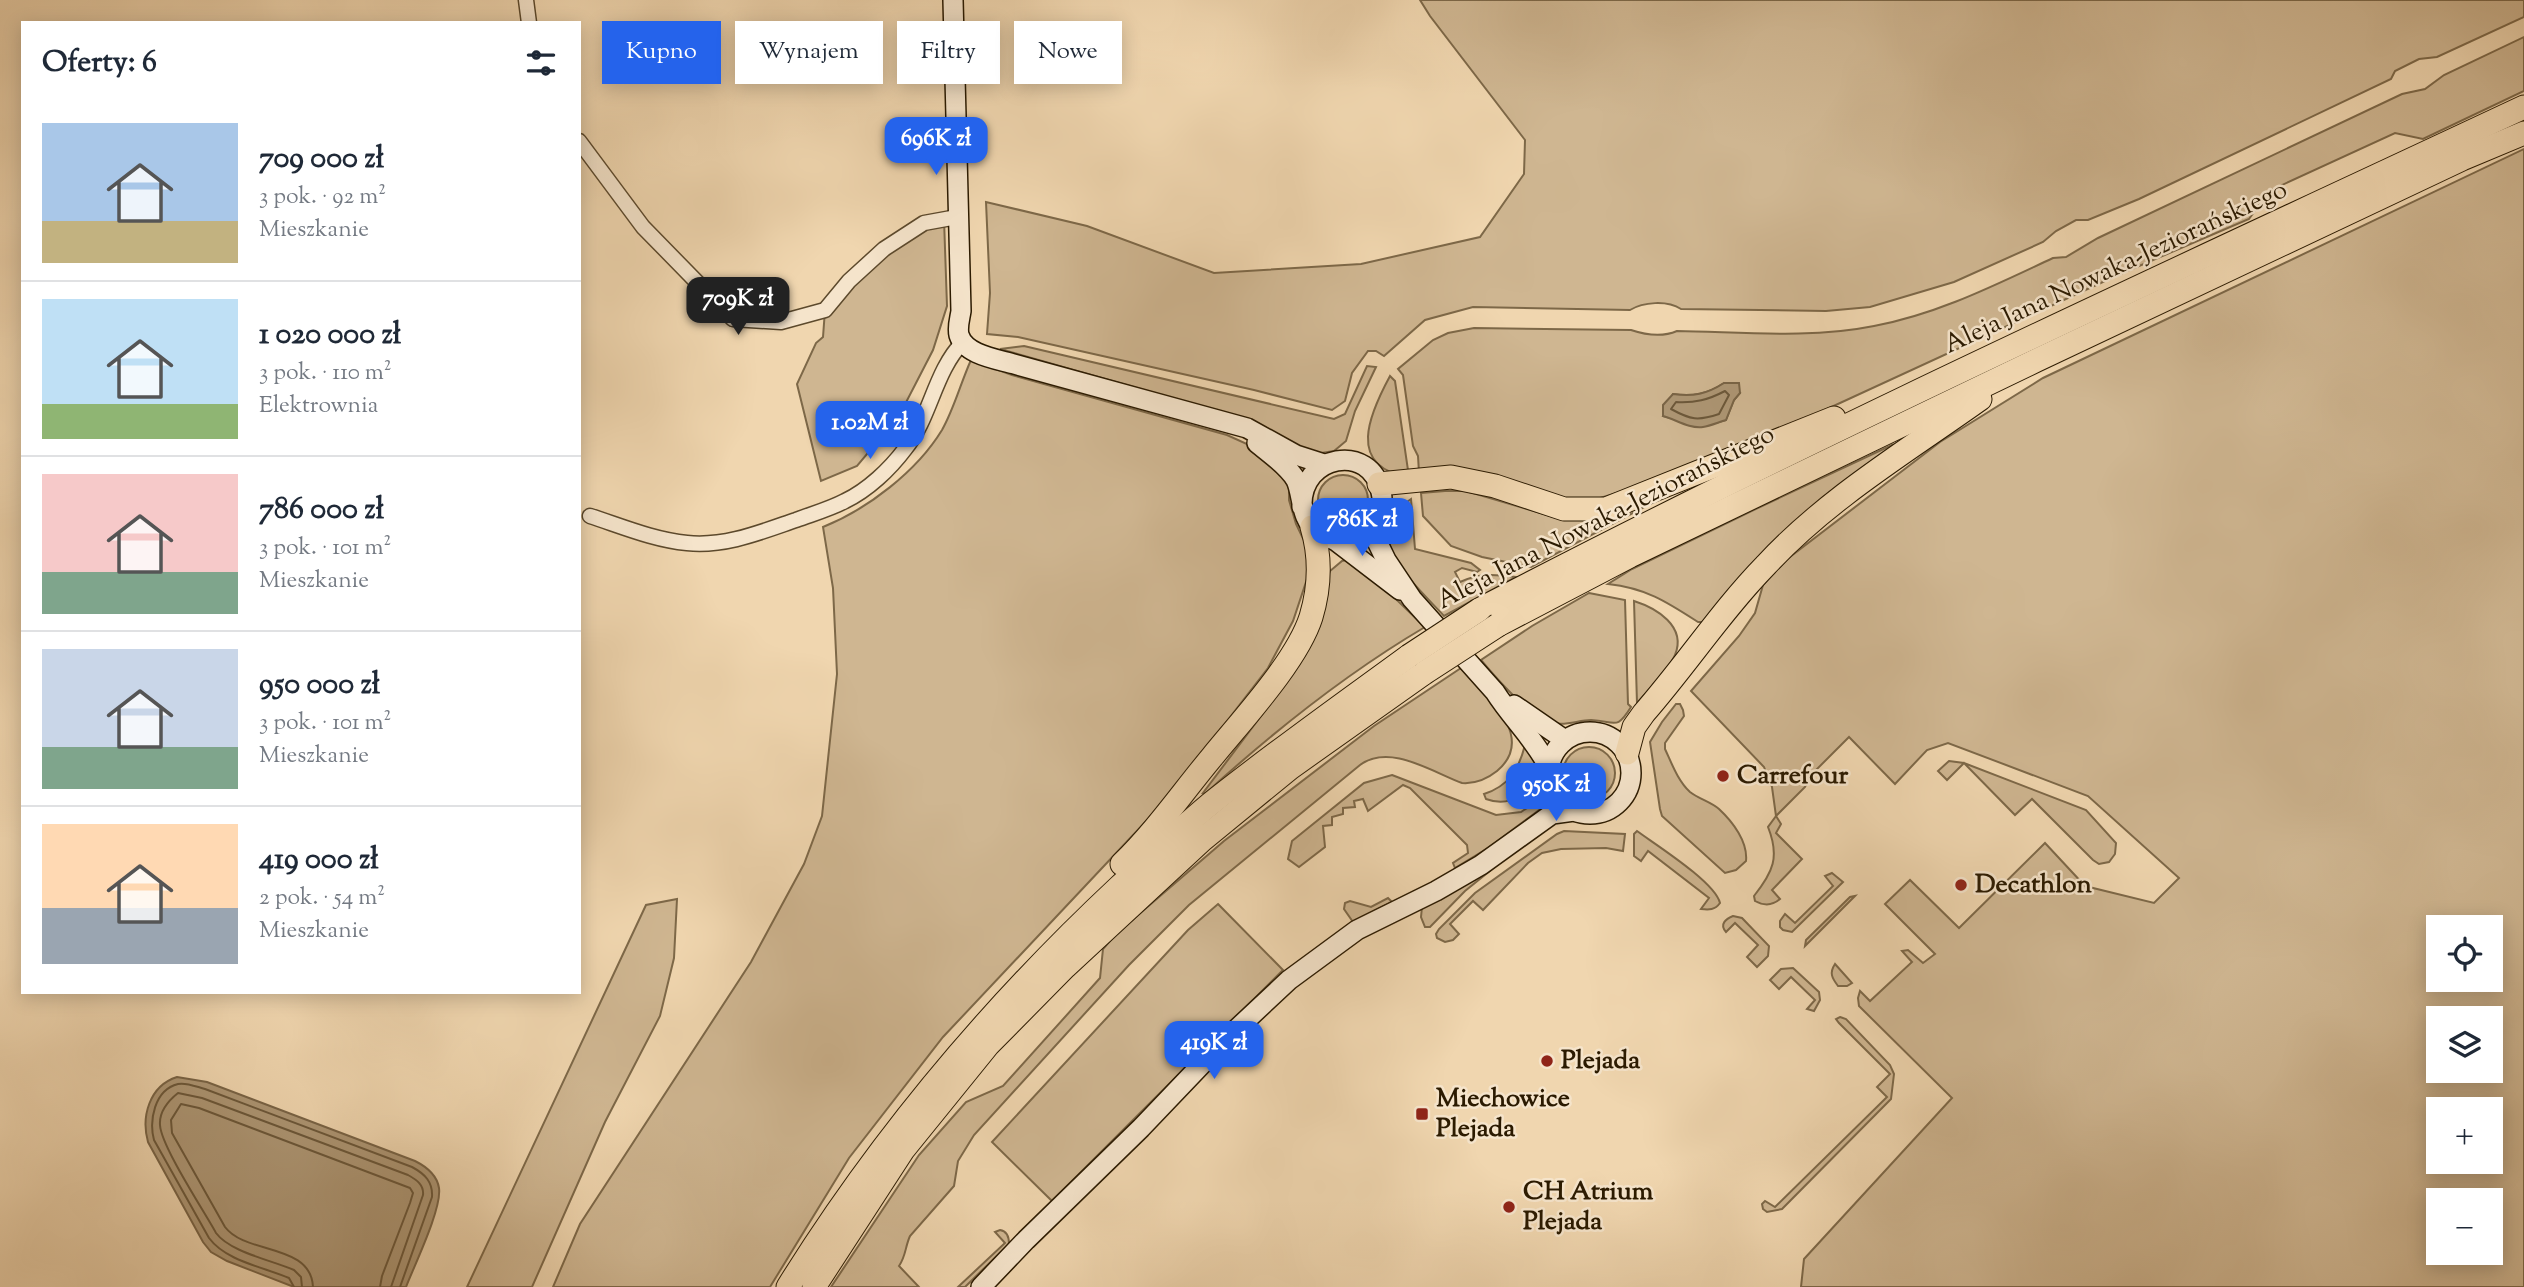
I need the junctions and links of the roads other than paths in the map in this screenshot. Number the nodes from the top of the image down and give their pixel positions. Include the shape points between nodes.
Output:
1 (526, 0) edge
2 (953, 0) edge
3 (530, 21) edge
4 (2524, 107) edge
5 (2524, 133) edge
6 (581, 144) edge
7 (957, 218) junction
8 (963, 342) junction
9 (2019, 343) junction
10 (2037, 360) junction
11 (1224, 422) junction
12 (1324, 464) junction
13 (1379, 484) junction
14 (590, 516) dead end
15 (1307, 517) junction
16 (1371, 529) junction
17 (1336, 541) junction
18 (1542, 589) junction
19 (1412, 599) junction
20 (1417, 665) junction
21 (1495, 692) junction
22 (1565, 740) junction
23 (1627, 753) junction
24 (1549, 768) junction
25 (1574, 811) junction
26 (972, 1038) junction
27 (788, 1287) edge
28 (814, 1287) edge
29 (981, 1287) edge

1 - 3 street
2 - 7 street
4 - 9 main road, Aleja Jana Nowaka-Jeziorańskiego
5 - 10 main road, Aleja Jana Nowaka-Jeziorańskiego
6 - 7 street via 643,228 733,319 781,322 825,310 884,249 924,223
7 - 8 street via 958,328
8 - 11 street via 976,352 1014,364
8 - 14 street via 946,365 906,448 846,501 722,542 686,543
9 - 13 main road via 1606,509 1564,509 1451,477
9 - 18 main road, Aleja Jana Nowaka-Jeziorańskiego via 1607,543
10 - 18 main road, Aleja Jana Nowaka-Jeziorańskiego via 1630,556
10 - 23 main road via 1854,488 1766,564 1644,713 1634,727
11 - 12 street
11 - 15 street via 1282,464 1296,481
12 - 13 street via 1350,461 1372,473
12 - 15 street via 1303,490
13 - 16 street via 1382,503
15 - 17 street via 1319,533
15 - 26 main road via 1319,549 1315,594 1310,618 1289,657 1144,843 1046,944
16 - 17 street via 1355,539
16 - 19 street
17 - 19 street
18 - 20 main road, Aleja Jana Nowaka-Jeziorańskiego, bridge via 1498,625
18 - 20 main road, Aleja Jana Nowaka-Jeziorańskiego, bridge via 1479,610
19 - 21 street
20 - 26 main road, Aleja Jana Nowaka-Jeziorańskiego via 1315,724 1207,807 1058,945
20 - 28 main road, Aleja Jana Nowaka-Jeziorańskiego via 1202,840 988,1045 904,1150
21 - 22 street
21 - 24 street via 1540,748
22 - 23 street via 1594,731 1613,738
22 - 24 street
23 - 25 street via 1631,777 1620,802 1602,812
24 - 25 street via 1558,799
25 - 29 street via 1552,814 1480,865 1357,930 1289,980
26 - 27 main road, Aleja Jana Nowaka-Jeziorańskiego via 887,1142

